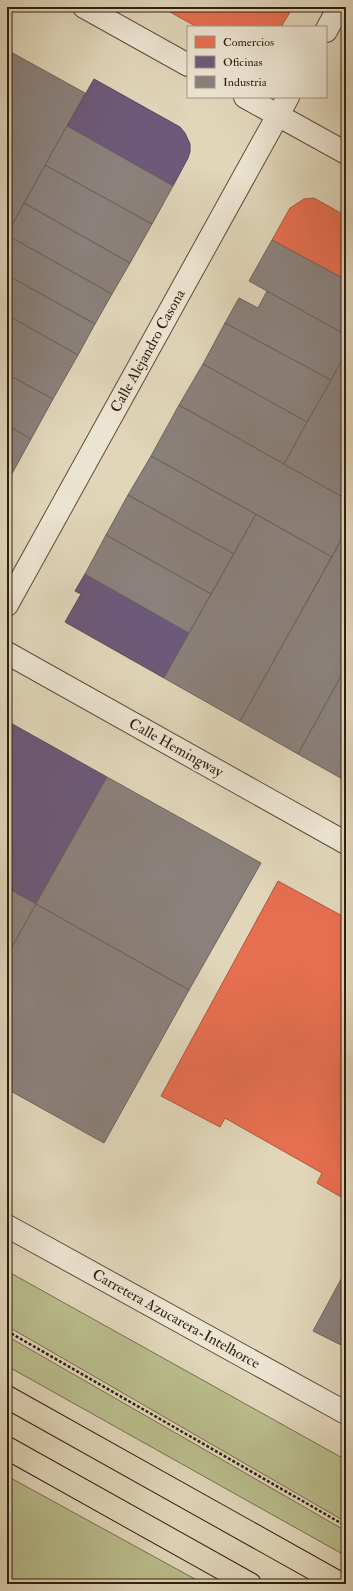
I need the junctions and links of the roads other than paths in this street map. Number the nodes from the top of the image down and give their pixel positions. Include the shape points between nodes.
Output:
1 (84, 7) edge
2 (339, 7) edge
3 (327, 29) edge
4 (187, 64) edge
5 (249, 98) edge
6 (283, 106) edge
7 (346, 153) edge
8 (7, 605) edge
9 (7, 653) edge
10 (346, 843) edge
11 (7, 1226) edge
12 (7, 1397) edge
13 (346, 1413) edge
14 (7, 1448) edge
15 (250, 1584) edge
16 (341, 1584) edge

1 - 4 street
2 - 3 street
5 - 6 street
6 - 7 street
6 - 8 street, Calle Alejandro Casona
9 - 10 street, Calle Hemingway
11 - 13 street, Carretera Azucarera-Intelhorce
12 - 16 main road
14 - 15 main road

